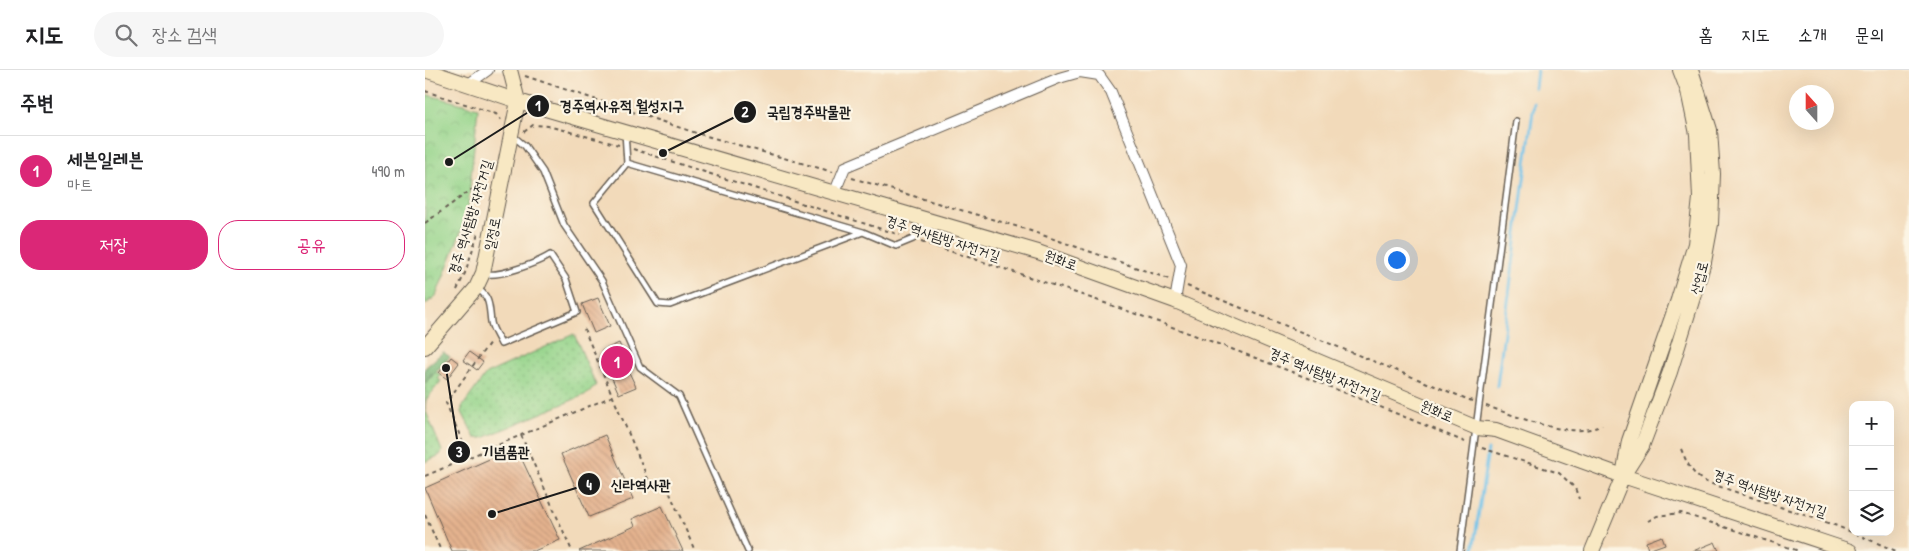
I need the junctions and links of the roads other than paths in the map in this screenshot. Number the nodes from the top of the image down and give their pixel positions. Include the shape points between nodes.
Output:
1 (425, 70) edge
2 (488, 70) edge
3 (510, 70) edge
4 (1680, 70) edge
5 (1691, 70) edge
6 (1098, 72) edge
7 (425, 78) edge
8 (469, 83) junction
9 (484, 89) junction
10 (518, 101) junction
11 (1516, 121) dead end
12 (625, 132) junction
13 (513, 136) junction
14 (627, 163) junction
15 (834, 194) junction
16 (934, 222) junction
17 (863, 232) junction
18 (483, 273) junction
19 (476, 288) junction
20 (1175, 301) junction
21 (425, 347) edge
22 (1477, 428) junction
23 (1623, 476) junction
24 (748, 551) edge
25 (1460, 551) edge
26 (1592, 551) edge
27 (1850, 551) edge

1 - 8 street, 원화로
2 - 8 street
3 - 10 street
4 - 23 street, 산업로 via 1697,134 1700,198 1695,244 1629,441
5 - 23 street, 산업로 via 1711,130 1711,224 1704,262 1670,372 1643,446
6 - 15 street via 1080,72 1059,78 845,167
6 - 20 street via 1111,92 1181,265
7 - 9 street, 원화로 via 467,91
8 - 9 street, 원화로
9 - 10 street, 원화로
10 - 12 street, 원화로
10 - 13 street, 일정로
11 - 22 lane
12 - 14 lane
12 - 15 street, 원화로
13 - 18 street, 일정로
13 - 24 lane via 543,172 564,225 603,281 640,367 679,396
14 - 17 lane
14 - 17 lane via 594,203 658,304 670,305
15 - 16 street, 원화로
16 - 17 lane via 913,239 896,246
16 - 20 street, 원화로 via 1039,252
18 - 19 street, 일정로
18 - 19 lane via 507,272 550,255 566,279 577,312 501,344 491,323 491,305
19 - 21 street, 일정로
20 - 22 street, 원화로
22 - 23 street, 원화로 via 1496,430
22 - 25 lane
23 - 26 street
23 - 27 street

